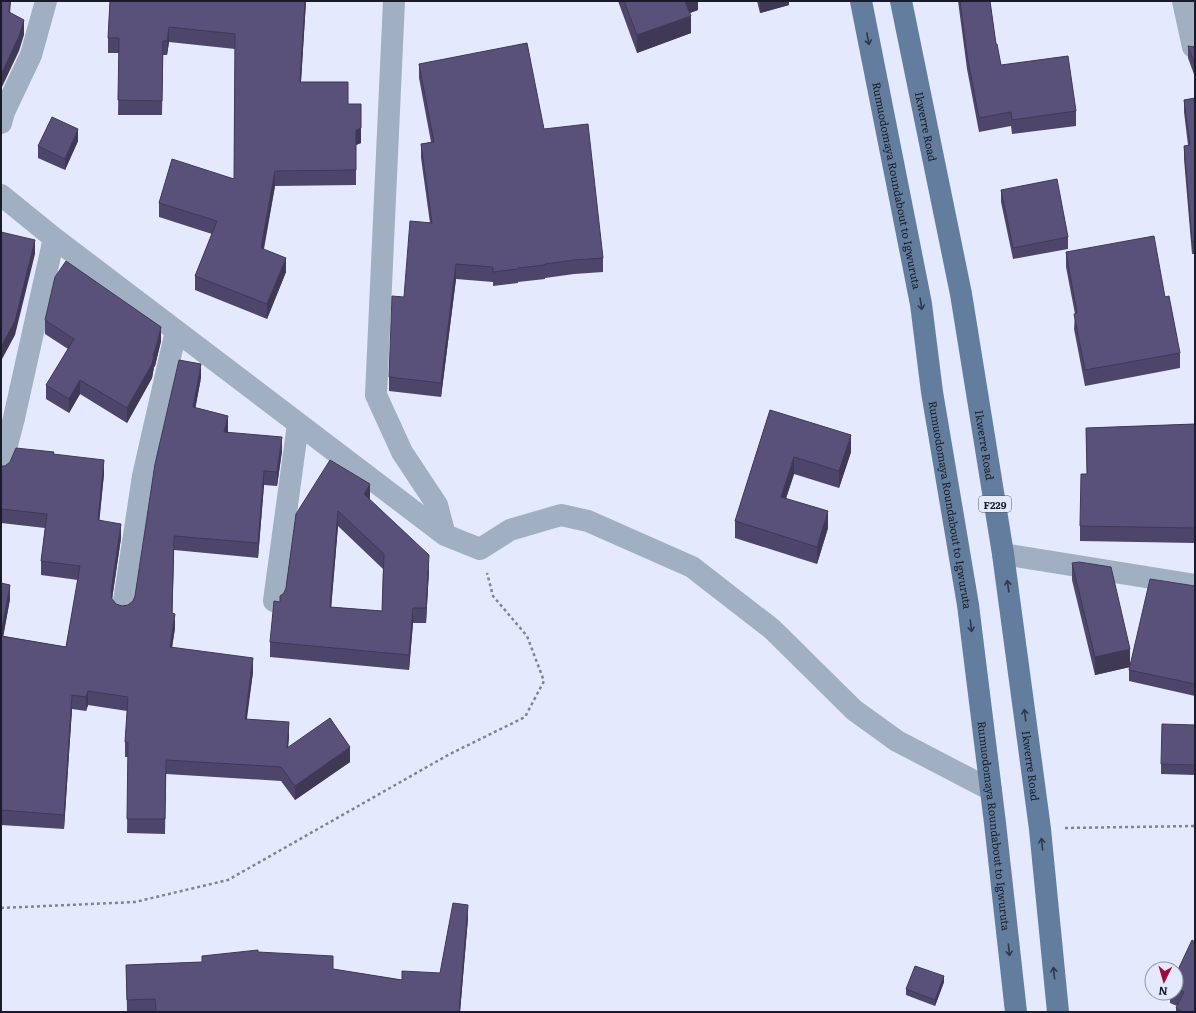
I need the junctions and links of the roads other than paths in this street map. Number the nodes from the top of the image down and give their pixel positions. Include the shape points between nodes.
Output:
1 (46, 1) edge
2 (394, 1) edge
3 (861, 1) edge
4 (901, 1) edge
5 (1183, 1) edge
6 (1192, 47) edge
7 (1, 123) edge
8 (1, 195) edge
9 (54, 238) junction
10 (176, 331) junction
11 (298, 424) junction
12 (1, 468) edge
13 (444, 535) junction
14 (1003, 554) junction
15 (1195, 585) edge
16 (274, 601) edge
17 (123, 608) edge
18 (991, 790) junction
19 (1016, 1012) edge
20 (1058, 1012) edge

1 - 7 street via 32,54
2 - 13 street via 376,396 402,452 437,505
3 -> 18 main road, Rumuodomaya Roundabout to Igwuruta via 921,304 932,392 968,605
4 - 14 main road, Ikwerre Road / F229 via 961,294
5 - 6 street
8 - 9 street
9 - 10 street
9 - 12 street
10 - 11 street
10 - 17 street via 143,476
11 - 13 street
11 - 16 street
13 - 18 street via 480,549 510,530 560,515 588,521 692,567 772,629 854,710 897,741
14 - 15 street
20 -> 14 main road, Ikwerre Road / F229 via 1040,829
18 -> 19 main road, Rumuodomaya Roundabout to Igwuruta

